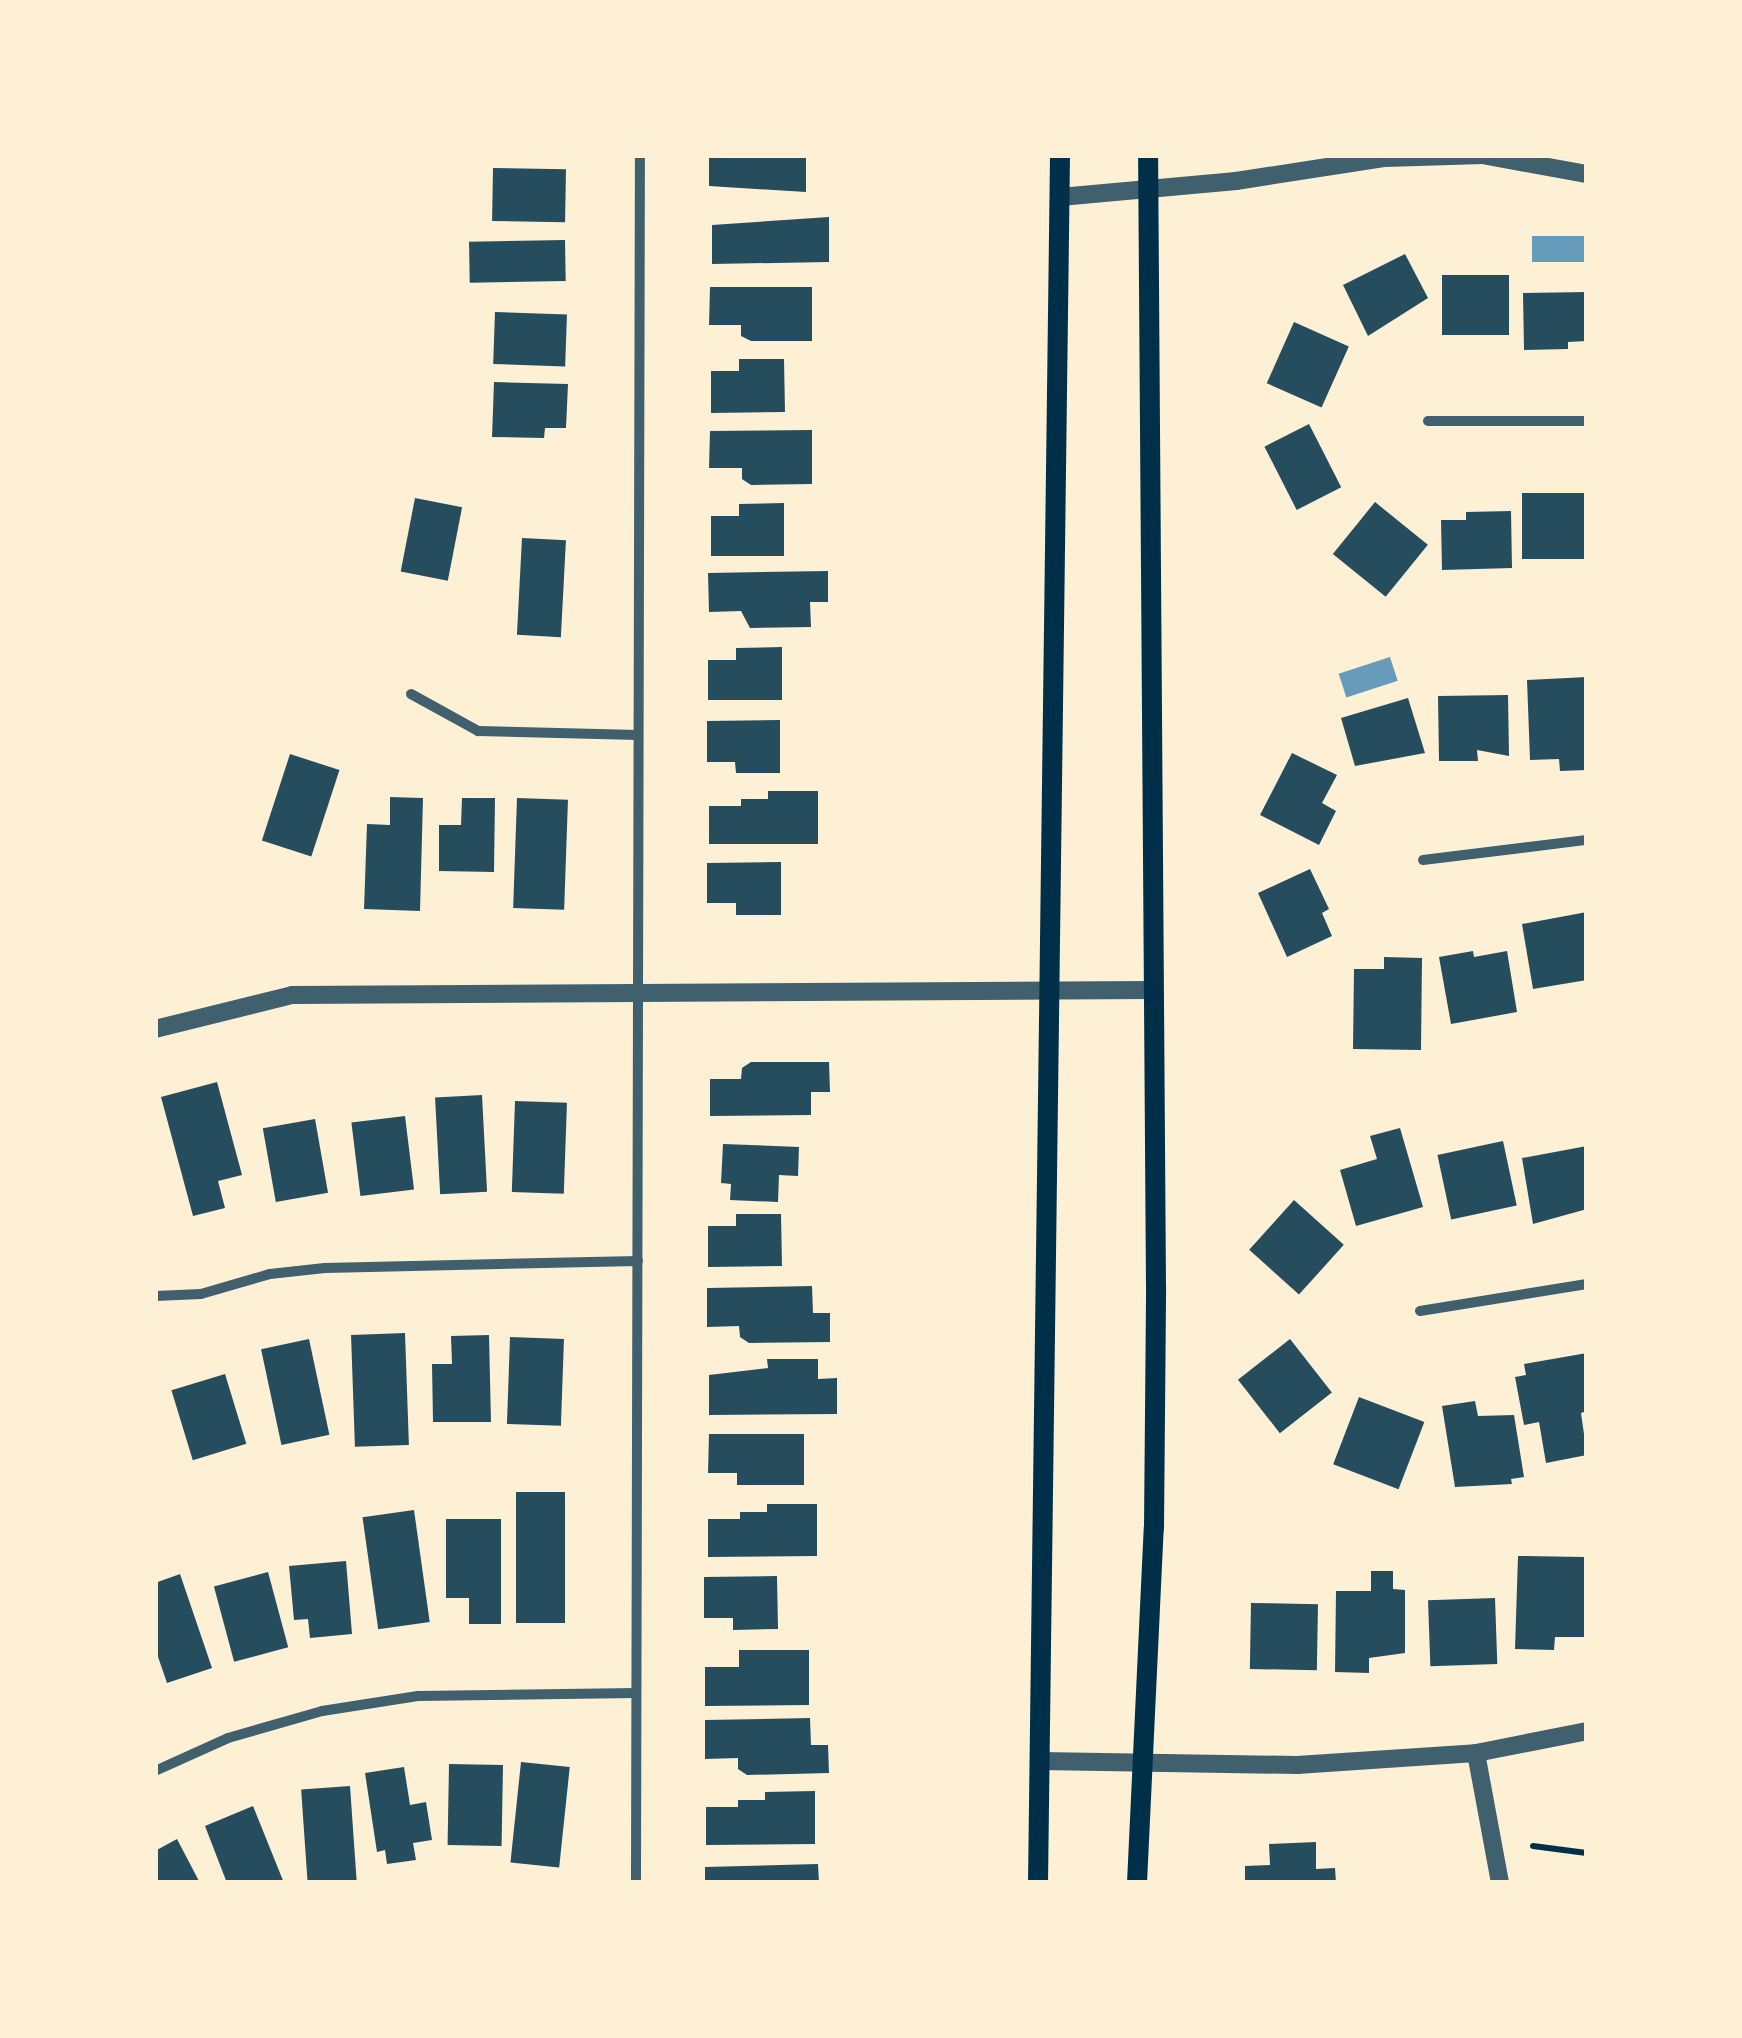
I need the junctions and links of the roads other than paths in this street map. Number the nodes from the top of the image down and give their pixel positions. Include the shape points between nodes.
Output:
1 (640, 155) edge
2 (1060, 155) edge
3 (1148, 155) edge
4 (1483, 155) edge
5 (1587, 174) edge
6 (1148, 187) junction
7 (1060, 197) junction
8 (1428, 421) dead end
9 (1587, 421) edge
10 (411, 694) dead end
11 (638, 735) junction
12 (1587, 840) edge
13 (1423, 860) dead end
14 (1049, 990) junction
15 (1151, 990) junction
16 (639, 995) junction
17 (155, 1028) edge
18 (638, 1261) junction
19 (1587, 1284) edge
20 (155, 1296) edge
21 (1420, 1312) dead end
22 (636, 1692) junction
23 (1587, 1731) edge
24 (1476, 1752) junction
25 (1040, 1761) junction
26 (1139, 1763) junction
27 (155, 1770) edge
28 (636, 1883) edge
29 (1038, 1883) edge
30 (1137, 1883) edge
31 (1500, 1883) edge

1 - 11 street
2 - 7 main road
3 - 6 main road
4 - 5 street
4 - 6 street via 1385,158
6 - 7 street
6 - 15 main road
7 - 14 main road
8 - 9 street
10 - 11 street via 478,731
11 - 16 street
12 - 13 street
14 - 15 street
14 - 16 street
14 - 25 main road
15 - 26 main road via 1154,1528
16 - 17 street via 292,995
16 - 18 street
18 - 20 street via 325,1268 270,1274 201,1294
18 - 22 street
19 - 21 street
22 - 27 street via 418,1696 360,1705 228,1738
22 - 28 street
23 - 24 street
24 - 26 street via 1297,1765
24 - 31 street
25 - 26 street
25 - 29 main road
26 - 30 main road

